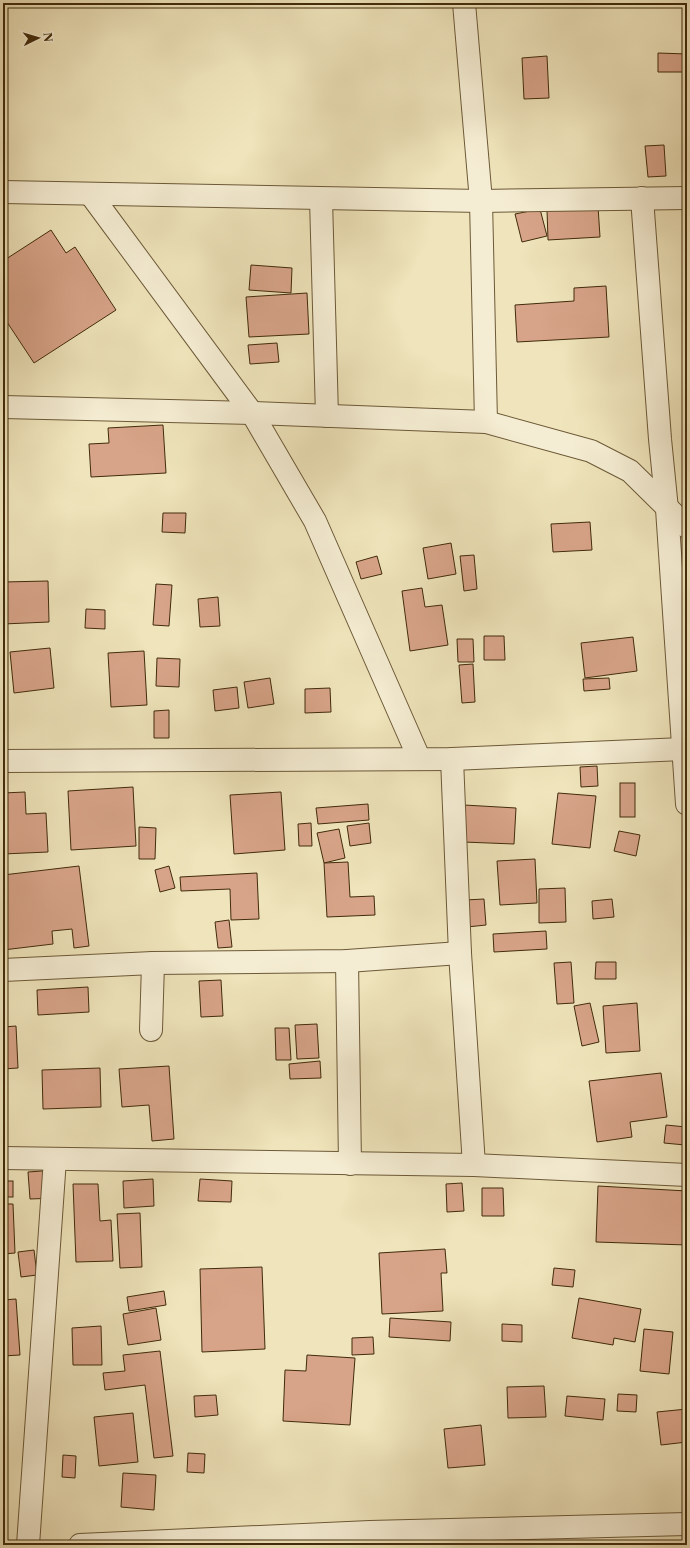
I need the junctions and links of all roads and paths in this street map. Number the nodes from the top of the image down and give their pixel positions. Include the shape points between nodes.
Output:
1 (464, 3) edge
2 (3, 192) edge
3 (91, 195) junction
4 (642, 198) junction
5 (687, 198) edge
6 (321, 199) junction
7 (481, 201) junction
8 (3, 407) edge
9 (252, 413) junction
10 (327, 416) junction
11 (486, 422) junction
12 (667, 509) junction
13 (687, 527) edge
14 (683, 748) junction
15 (419, 758) junction
16 (452, 759) junction
17 (3, 761) edge
18 (687, 804) edge
19 (460, 953) junction
20 (347, 961) junction
21 (153, 963) junction
22 (3, 970) edge
23 (151, 1030) dead end
24 (3, 1158) edge
25 (55, 1160) junction
26 (350, 1164) junction
27 (474, 1165) junction
28 (687, 1175) edge
29 (687, 1524) edge
30 (370, 1539) edge
31 (28, 1545) edge
32 (80, 1545) edge

1 - 7 street
2 - 3 street
3 - 6 street
3 - 9 street
4 - 5 street
4 - 7 street
4 - 12 street
6 - 7 street
6 - 10 street
7 - 11 street
8 - 9 street
9 - 10 street
9 - 15 street via 315,520
10 - 11 street
11 - 12 street via 591,451 630,471
12 - 13 street
12 - 14 street
14 - 16 street
14 - 18 street
15 - 16 street
15 - 17 street
16 - 19 street
19 - 20 street
19 - 27 street
20 - 21 street
20 - 26 street
21 - 22 street
21 - 23 street
24 - 25 street
25 - 26 street
25 - 31 street
26 - 27 street
27 - 28 street
29 - 30 street
30 - 32 street

